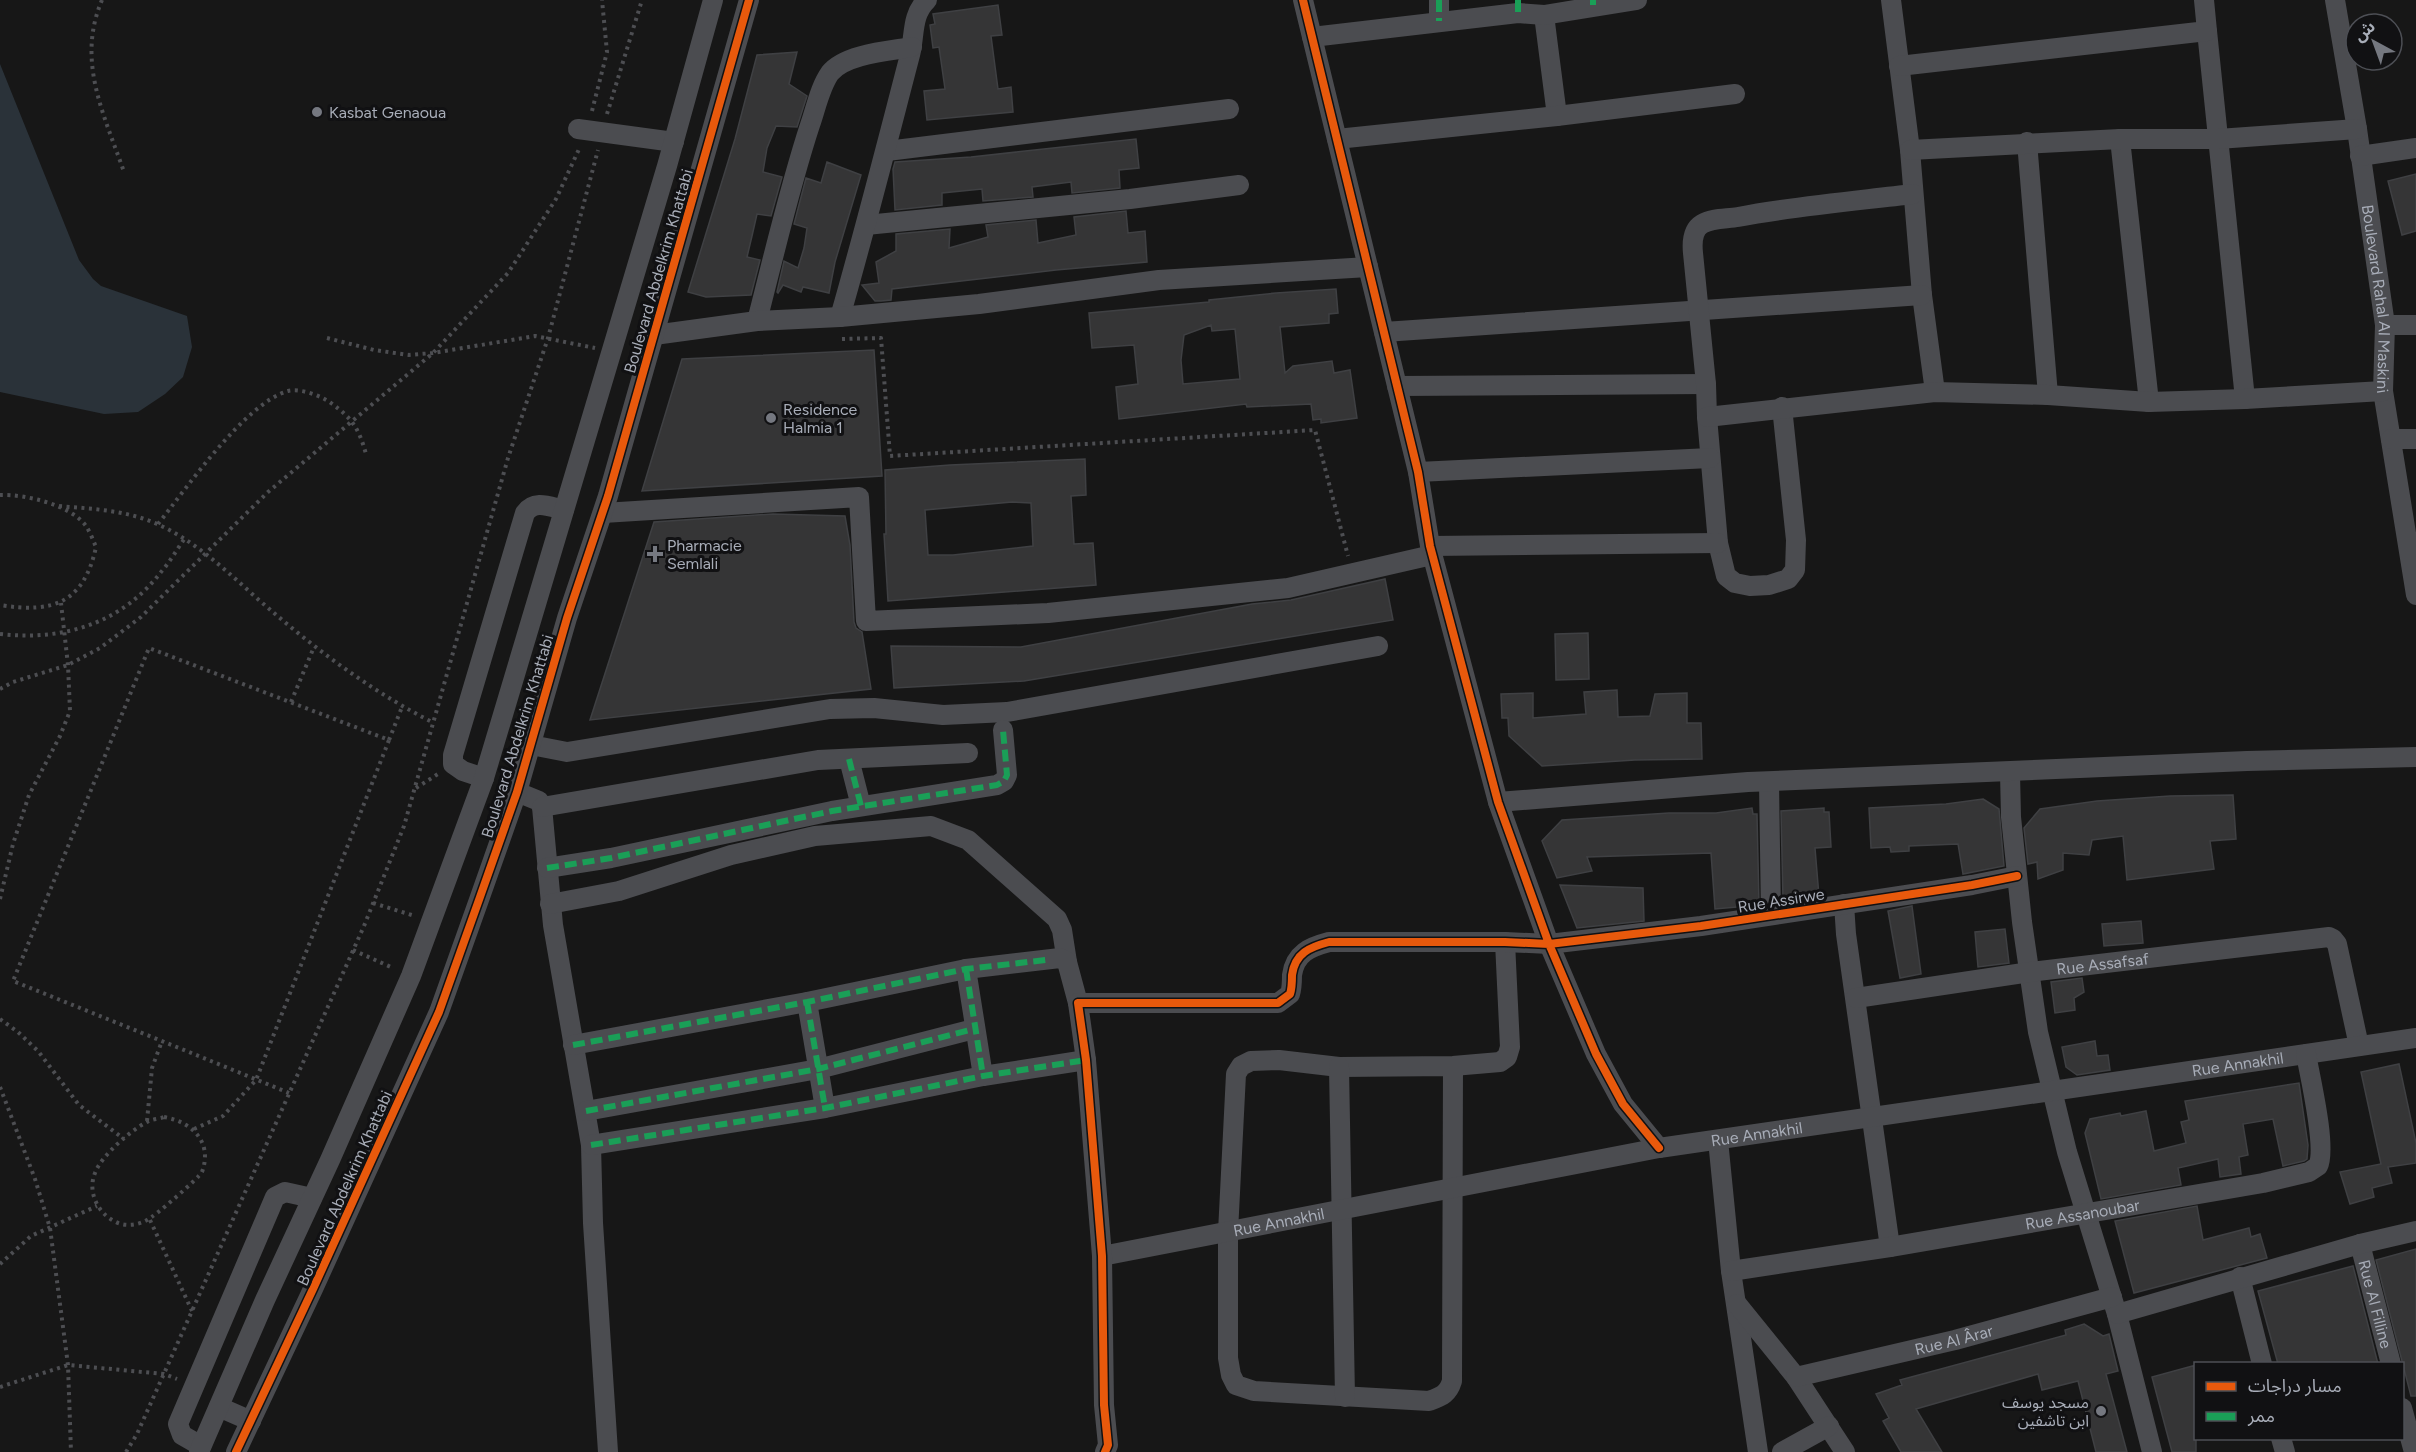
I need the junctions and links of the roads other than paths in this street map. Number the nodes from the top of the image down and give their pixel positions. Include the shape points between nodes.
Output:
1 (713, 0) edge
2 (749, 0) edge
3 (927, 0) edge
4 (1303, 0) edge
5 (1439, 0) edge
6 (1637, 0) edge
7 (1891, 0) edge
8 (2204, 0) edge
9 (2335, 0) edge
10 (1593, 3) edge
11 (1518, 6) edge
12 (1544, 15) junction
13 (1439, 21) junction
14 (2207, 31) junction
15 (1312, 37) junction
16 (912, 47) junction
17 (1899, 66) junction
18 (1735, 94) dead end
19 (1229, 110) dead end
20 (1557, 116) junction
21 (2357, 129) junction
22 (589, 130) road end
23 (1337, 139) junction
24 (2120, 139) junction
25 (2218, 139) junction
26 (674, 142) junction
27 (2027, 142) junction
28 (2416, 148) edge
29 (1910, 150) junction
30 (886, 151) junction
31 (2360, 156) junction
32 (668, 166) junction
33 (1239, 185) dead end
34 (1913, 195) junction
35 (866, 225) junction
36 (682, 240) junction
37 (1368, 267) junction
38 (1922, 295) junction
39 (1698, 309) junction
40 (840, 317) junction
41 (757, 321) junction
42 (2385, 325) junction
43 (2416, 325) edge
44 (1384, 332) junction
45 (654, 335) junction
46 (1706, 384) junction
47 (1397, 386) junction
48 (2383, 391) junction
49 (1935, 392) junction
50 (2048, 395) junction
51 (2245, 399) junction
52 (2149, 402) junction
53 (1782, 407) junction
54 (1707, 417) junction
55 (2391, 439) junction
56 (2416, 439) edge
57 (1710, 458) junction
58 (1418, 472) junction
59 (564, 510) junction
60 (603, 513) junction
61 (1718, 543) junction
62 (1431, 551) junction
63 (2416, 595) edge
64 (1378, 646) dead end
65 (1003, 730) dead end
66 (531, 745) junction
67 (968, 753) dead end
68 (2416, 757) edge
69 (849, 759) junction
70 (2010, 773) junction
71 (484, 778) junction
72 (1769, 782) junction
73 (517, 792) junction
74 (1498, 802) junction
75 (861, 806) junction
76 (542, 807) junction
77 (548, 868) junction
78 (2017, 876) junction
79 (550, 904) junction
80 (1844, 904) junction
81 (1771, 915) junction
82 (1505, 942) junction
83 (1549, 944) junction
84 (1068, 962) junction
85 (966, 969) junction
86 (2030, 972) junction
87 (1856, 998) junction
88 (807, 1002) junction
89 (1078, 1003) junction
90 (974, 1029) junction
91 (2416, 1038) edge
92 (573, 1045) junction
93 (2360, 1046) junction
94 (2306, 1054) junction
95 (1086, 1060) junction
96 (1453, 1066) junction
97 (1339, 1067) junction
98 (818, 1069) junction
99 (983, 1076) junction
100 (2052, 1091) junction
101 (825, 1108) junction
102 (586, 1111) junction
103 (1871, 1117) junction
104 (1718, 1140) junction
105 (591, 1145) junction
106 (1659, 1148) junction
107 (1453, 1188) junction
108 (312, 1198) junction
109 (1340, 1210) junction
110 (2085, 1215) junction
111 (2416, 1231) edge
112 (1228, 1232) junction
113 (2360, 1244) junction
114 (1890, 1247) junction
115 (1102, 1257) junction
116 (1731, 1271) junction
117 (2240, 1277) junction
118 (1737, 1304) junction
119 (2114, 1305) junction
120 (2261, 1362) edge
121 (2390, 1362) edge
122 (1796, 1377) junction
123 (1345, 1397) junction
124 (219, 1407) junction
125 (2404, 1412) edge
126 (250, 1421) junction
127 (1828, 1426) junction
128 (200, 1449) edge
129 (236, 1452) edge
130 (608, 1452) edge
131 (1106, 1452) edge
132 (1758, 1452) edge
133 (1782, 1452) edge
134 (1845, 1452) edge
135 (2152, 1452) edge
136 (2414, 1452) edge

1 - 26 street, Boulevard Abdelkrim Khattabi
2 - 36 street, Boulevard Abdelkrim Khattabi
3 - 16 street via 919,8
4 - 15 street
5 - 13 street
6 - 10 street
7 - 17 street
8 - 14 street
9 - 21 street, Boulevard Rahal Al Maskini
10 - 12 street
11 - 12 street
11 - 13 street
12 - 20 street
13 - 15 street
14 - 17 street
14 - 25 street
15 - 23 street
16 - 30 street
16 - 41 street via 861,56 831,73 821,91 798,164
17 - 29 street
18 - 20 street
19 - 30 street
20 - 23 street
21 - 25 street
21 - 31 street, Boulevard Rahal Al Maskini
22 - 26 street
23 - 37 street
24 - 25 street
24 - 27 street
24 - 52 street
25 - 51 street
26 - 32 street, Boulevard Abdelkrim Khattabi
27 - 29 street
27 - 50 street
28 - 31 street
29 - 34 street
30 - 35 street
31 - 42 street, Boulevard Rahal Al Maskini
32 - 36 street via 677,158 692,166
32 - 59 street, Boulevard Abdelkrim Khattabi
33 - 35 street via 1130,200
34 - 38 street
34 - 39 street via 1764,212 1701,224 1692,242
35 - 40 street
36 - 45 street, Boulevard Abdelkrim Khattabi
37 - 40 street via 1159,280 979,304
37 - 44 street
38 - 39 street
38 - 49 street
39 - 44 street
39 - 46 street
40 - 41 street
41 - 45 street
42 - 43 street
42 - 48 street, Boulevard Rahal Al Maskini
44 - 47 street
45 - 60 street, Boulevard Abdelkrim Khattabi
46 - 47 street
46 - 54 street
47 - 58 street
48 - 51 street
48 - 55 street, Boulevard Rahal Al Maskini
49 - 50 street
49 - 53 street
50 - 52 street
51 - 52 street
53 - 54 street
53 - 61 street via 1796,540 1793,575 1769,585 1735,583 1726,576
54 - 57 street
55 - 56 street
55 - 63 street, Boulevard Rahal Al Maskini
57 - 58 street
57 - 61 street
58 - 62 street
59 - 71 street, Boulevard Abdelkrim Khattabi
59 - 71 street via 536,504 525,513 453,755 453,764
60 - 62 street via 859,497 866,621 1048,613 1288,588
60 - 66 street, Boulevard Abdelkrim Khattabi via 567,618
61 - 62 street
62 - 74 street
64 - 66 street via 1007,712 943,715 874,708 830,710 567,752
65 - 75 street via 1007,776 997,785
66 - 73 street, Boulevard Abdelkrim Khattabi
67 - 69 street
68 - 70 street
69 - 75 street
69 - 76 street via 806,762
70 - 72 street
70 - 78 street
71 - 108 street, Boulevard Abdelkrim Khattabi via 411,976
72 - 74 street
72 - 81 street
73 - 76 street via 539,801
73 - 126 street, Boulevard Abdelkrim Khattabi via 439,1011
74 - 83 street
75 - 77 street
76 - 77 street
77 - 79 street
78 - 80 street, Rue Assirwe
78 - 86 street
79 - 84 street via 619,891 731,855 815,836 931,826 968,840 1057,919
79 - 92 street
80 - 81 street, Rue Assirwe
80 - 87 street
81 - 83 street, Rue Assirwe
82 - 83 street, Rue Assirwe
82 - 89 street, Rue Assirwe via 1329,942 1310,947 1296,964 1290,994 1278,1003
82 - 96 street via 1508,1054 1500,1062
83 - 106 street via 1608,1077 1630,1113
84 - 85 street via 1060,958
84 - 89 street
85 - 88 street
85 - 90 street
86 - 87 street, Rue Assafsaf
86 - 93 street, Rue Assafsaf via 2332,937 2337,944
86 - 100 street via 2038,1032
87 - 103 street
88 - 92 street
88 - 98 street
89 - 95 street
90 - 98 street
90 - 99 street
91 - 93 street, Rue Annakhil
92 - 102 street
93 - 94 street, Rue Annakhil
94 - 100 street, Rue Annakhil
94 - 110 street, Rue Assanoubar via 2319,1137 2320,1162 2315,1168 2263,1183
95 - 99 street
95 - 115 street
96 - 97 street
96 - 107 street
97 - 109 street
97 - 112 street via 1279,1060 1251,1061 1238,1070
98 - 101 street
98 - 102 street
99 - 101 street
100 - 103 street, Rue Annakhil
100 - 110 street
101 - 105 street
102 - 105 street
103 - 104 street, Rue Annakhil
103 - 114 street
104 - 106 street, Rue Annakhil
104 - 116 street
105 - 130 street
106 - 107 street, Rue Annakhil
107 - 109 street, Rue Annakhil
107 - 123 street via 1449,1390 1430,1401
108 - 124 street, Boulevard Abdelkrim Khattabi
108 - 128 street via 285,1192 275,1197 178,1424 182,1435
109 - 112 street, Rue Annakhil
109 - 123 street
110 - 114 street, Rue Assanoubar
110 - 119 street
111 - 113 street, Rue Al Ârar
112 - 115 street, Rue Annakhil
112 - 123 street via 1228,1358 1233,1382 1254,1391
113 - 117 street, Rue Al Ârar
113 - 121 street, Rue Al Filline
114 - 116 street, Rue Assanoubar
115 - 131 street
116 - 118 street
117 - 119 street, Rue Al Ârar
117 - 120 street
118 - 122 street
118 - 132 street
119 - 122 street, Rue Al Ârar
119 - 135 street
122 - 127 street
124 - 126 street
124 - 128 street, Boulevard Abdelkrim Khattabi
125 - 136 street
126 - 129 street, Boulevard Abdelkrim Khattabi
127 - 133 street
127 - 134 street

